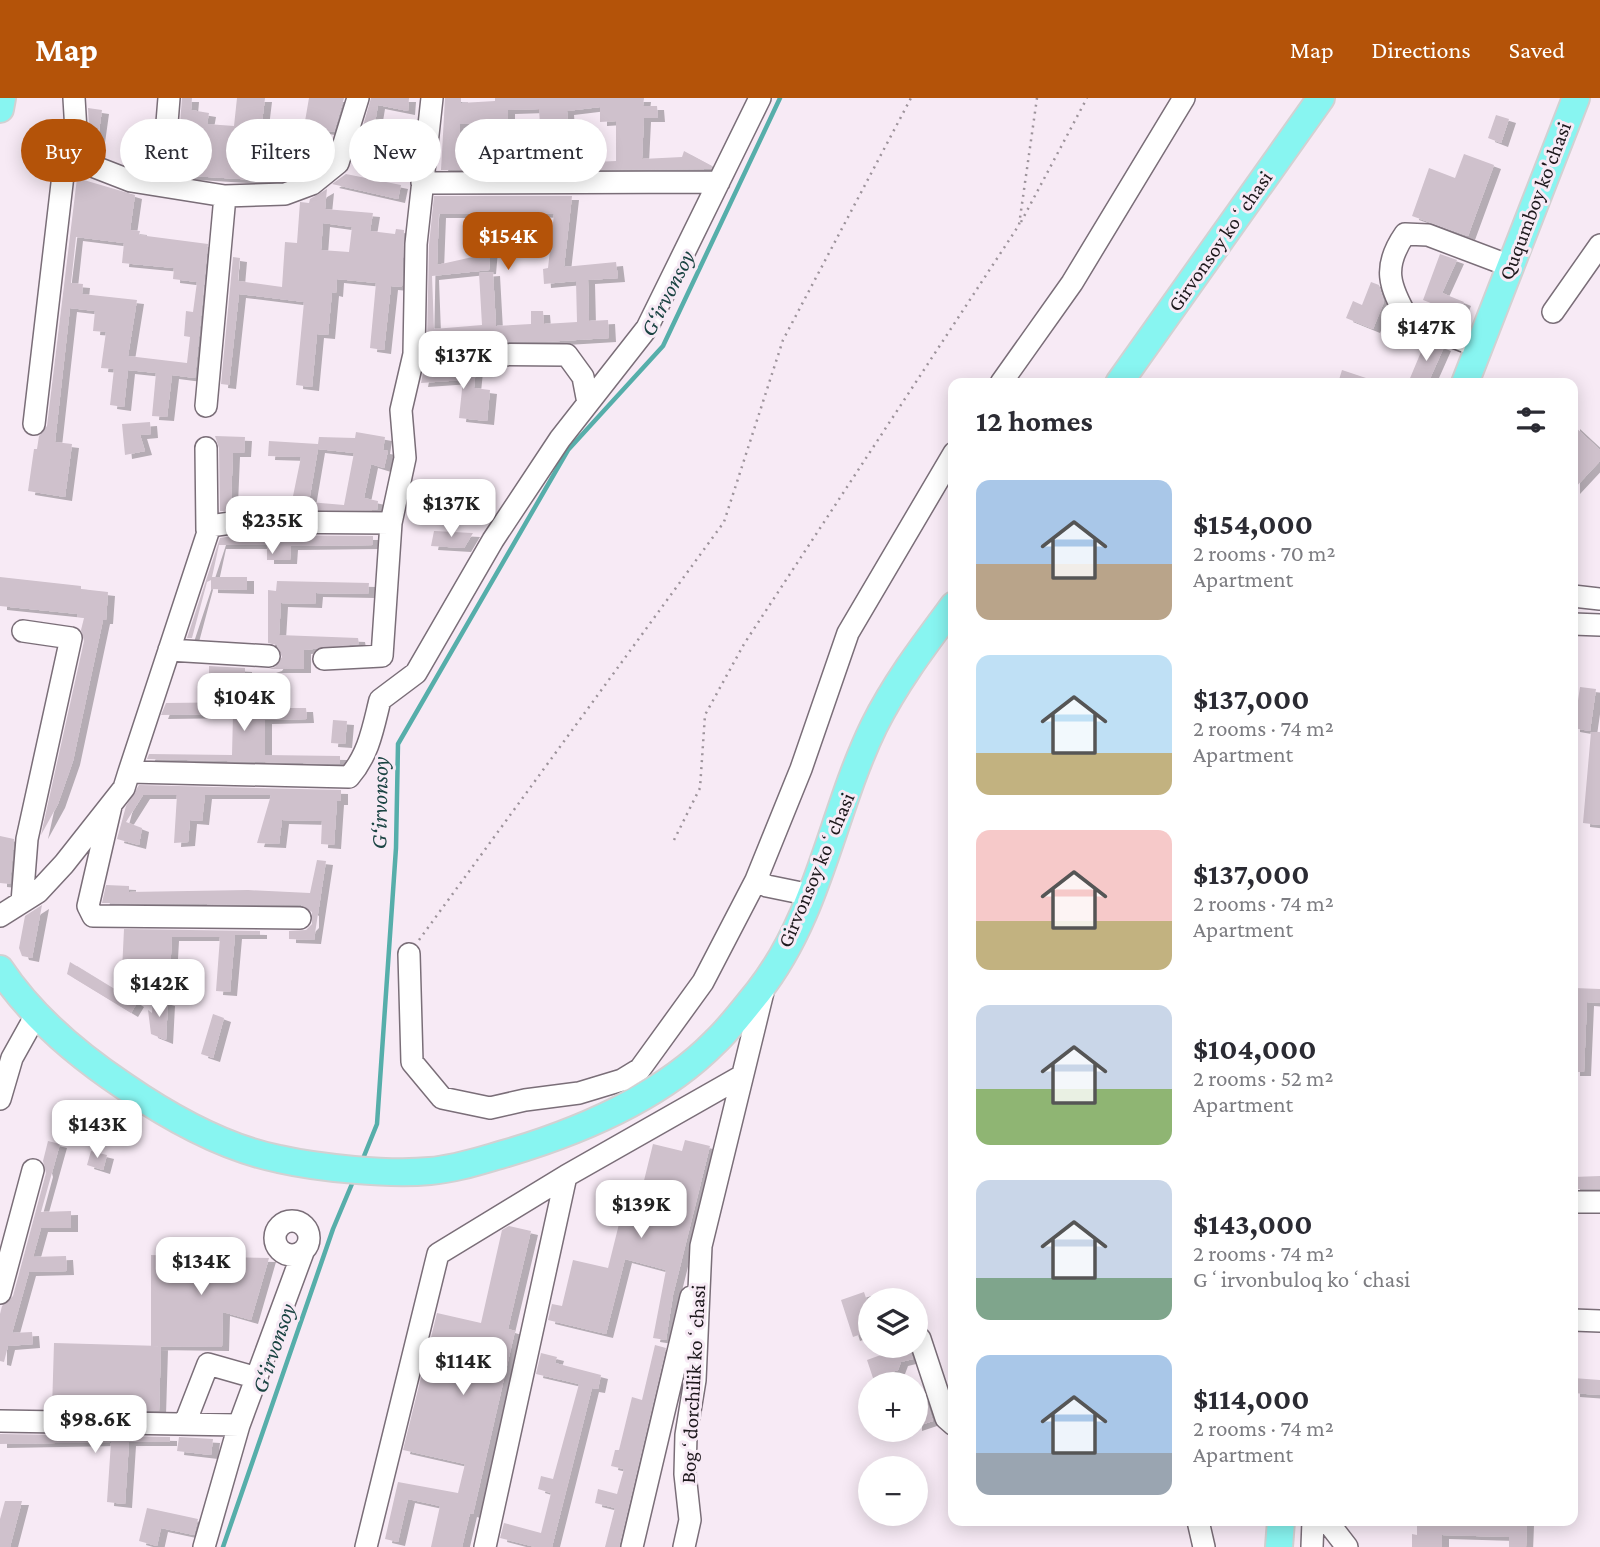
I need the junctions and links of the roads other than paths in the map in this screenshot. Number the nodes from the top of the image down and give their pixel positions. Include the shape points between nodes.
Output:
1 (2, 98) edge
2 (74, 98) edge
3 (169, 98) edge
4 (358, 98) edge
5 (432, 98) edge
6 (760, 98) edge
7 (1184, 98) edge
8 (1321, 98) edge
9 (1576, 98) edge
10 (0, 109) edge
11 (74, 119) edge
12 (106, 171) edge
13 (62, 182) edge
14 (719, 182) junction
15 (422, 183) junction
16 (162, 184) junction
17 (225, 196) junction
18 (1600, 245) edge
19 (1510, 266) junction
20 (1553, 312) dead end
21 (1479, 347) junction
22 (414, 354) junction
23 (1005, 378) edge
24 (1123, 378) edge
25 (1467, 378) edge
26 (588, 403) junction
27 (206, 406) dead end
28 (34, 424) dead end
29 (206, 448) dead end
30 (948, 463) edge
31 (391, 523) junction
32 (207, 530) junction
33 (1578, 597) edge
34 (1600, 599) edge
35 (948, 613) edge
36 (1578, 624) edge
37 (1600, 625) edge
38 (23, 631) dead end
39 (169, 650) junction
40 (269, 656) dead end
41 (324, 659) dead end
42 (129, 772) junction
43 (113, 801) junction
44 (756, 880) junction
45 (811, 895) junction
46 (22, 902) junction
47 (0, 916) edge
48 (300, 918) dead end
49 (409, 954) road end
50 (0, 969) edge
51 (768, 977) junction
52 (36, 1015) junction
53 (742, 1076) junction
54 (0, 1099) edge
55 (33, 1170) dead end
56 (566, 1176) junction
57 (1578, 1202) edge
58 (1600, 1202) edge
59 (303, 1252) dead end
60 (699, 1268) junction
61 (0, 1293) edge
62 (1578, 1320) edge
63 (1600, 1321) edge
64 (926, 1358) edge
65 (257, 1378) junction
66 (948, 1420) edge
67 (0, 1421) edge
68 (184, 1423) junction
69 (239, 1424) junction
70 (1199, 1526) edge
71 (1281, 1526) edge
72 (1313, 1526) edge
73 (1331, 1526) edge
74 (204, 1547) edge
75 (366, 1547) edge
76 (487, 1547) edge
77 (632, 1547) edge
78 (684, 1547) edge
79 (1204, 1547) edge
80 (1279, 1547) edge
81 (1312, 1547) edge
82 (1347, 1547) edge

1 - 10 main road
2 - 11 street
3 - 16 street
4 - 17 street via 338,163 312,184 285,194
5 - 15 street
6 - 14 street
7 - 23 street via 1072,283
8 - 24 main road, Girvonsoy koʻchasi
9 - 19 main road, Ququmboy ko'chasi
12 - 16 street via 131,181
13 - 28 street
14 - 15 street
14 - 26 street via 647,328
15 - 22 street
16 - 17 street
17 - 27 street
18 - 20 street
19 - 21 main road, Ququmboy ko'chasi
19 - 21 street via 1428,235 1405,234 1395,249 1390,284 1408,320
21 - 25 main road, Ququmboy ko'chasi
22 - 26 street via 567,355 583,377
22 - 31 street via 401,410 405,458
26 - 42 street via 492,540 416,673 380,700 370,743 349,777
29 - 32 street
30 - 44 street via 848,632 801,769
31 - 32 street via 238,522 216,524
31 - 41 street via 382,656
32 - 39 street
33 - 34 street
35 - 45 main road, Girvonsoy koʻchasi via 903,675 873,728
36 - 37 street
38 - 46 street via 71,638 27,839
39 - 40 street
39 - 42 street
42 - 43 street
43 - 46 street via 64,864
43 - 48 street via 88,906 93,916
44 - 45 street
44 - 49 street via 704,982 640,1069 622,1080 579,1093 490,1108 442,1098 412,1062
45 - 51 main road, Girvonsoy koʻchasi
46 - 47 street
50 - 52 main road, Girvonsoy koʻchasi
51 - 52 main road, Girvonsoy koʻchasi via 714,1044 627,1105 531,1146 430,1171 278,1159 209,1134 147,1102 89,1062
51 - 53 street, Bogʻdorchilik koʻchasi
52 - 54 street via 12,1058
53 - 56 street
53 - 60 street, Bogʻdorchilik koʻchasi
55 - 61 street
56 - 75 street via 438,1254
56 - 76 street
57 - 58 street
59 - 65 street
60 - 77 street
60 - 78 street, Bogʻdorchilik koʻchasi via 695,1380 686,1435 690,1520
62 - 63 street
64 - 66 street
65 - 68 street via 208,1364
65 - 69 street
67 - 68 street
68 - 69 street
69 - 74 street
70 - 79 street
71 - 80 main road
72 - 81 street
73 - 82 street

